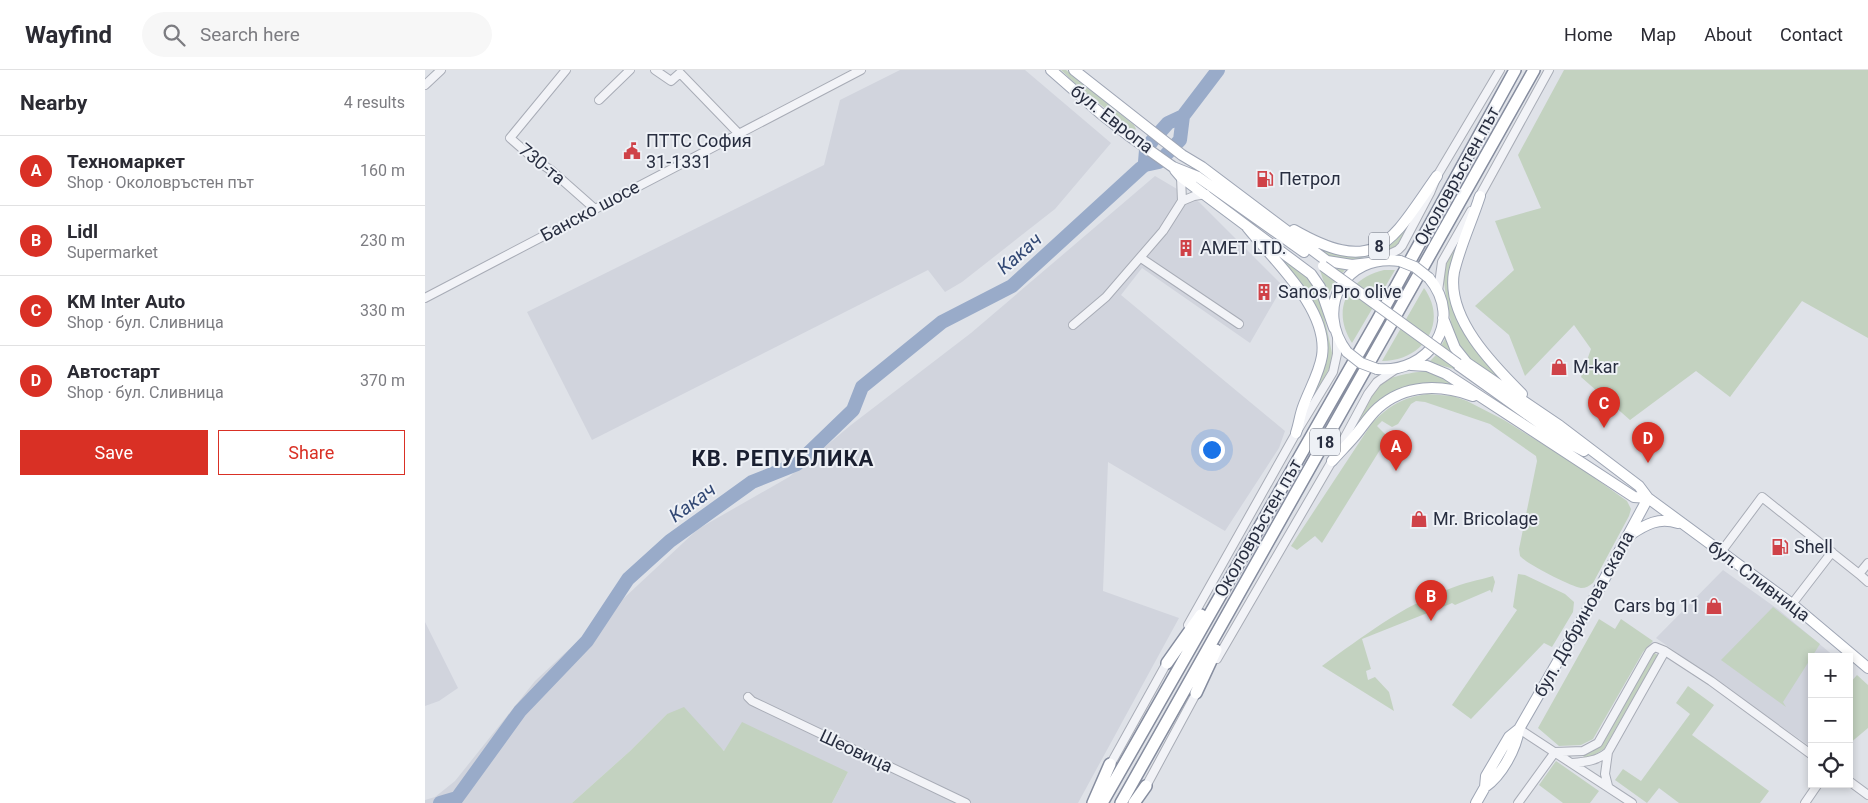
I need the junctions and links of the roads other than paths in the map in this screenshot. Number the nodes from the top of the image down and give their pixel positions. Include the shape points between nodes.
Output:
1 (441, 70) edge
2 (566, 70) edge
3 (630, 70) edge
4 (655, 70) edge
5 (861, 70) edge
6 (1051, 70) edge
7 (1074, 70) edge
8 (1500, 70) edge
9 (1515, 70) edge
10 (1534, 70) edge
11 (1549, 70) edge
12 (425, 85) edge
13 (599, 100) dead end
14 (739, 134) junction
15 (1182, 155) junction
16 (1173, 167) junction
17 (1437, 176) junction
18 (1181, 177) junction
19 (1198, 177) junction
20 (1206, 194) junction
21 (1480, 196) junction
22 (1182, 201) junction
23 (595, 209) junction
24 (1273, 220) junction
25 (1247, 227) junction
26 (1141, 258) junction
27 (1373, 262) junction
28 (1438, 290) junction
29 (425, 298) edge
30 (1389, 314) joint
31 (1443, 318) junction
32 (1239, 324) dead end
33 (1073, 325) dead end
34 (1335, 332) junction
35 (1411, 365) junction
36 (1396, 369) junction
37 (1489, 402) junction
38 (1539, 411) junction
39 (1296, 432) junction
40 (1563, 440) junction
41 (1331, 461) junction
42 (1607, 463) junction
43 (1590, 467) junction
44 (1647, 498) junction
45 (1685, 524) junction
46 (1629, 536) junction
47 (1721, 552) junction
48 (1833, 552) junction
49 (1868, 563) edge
50 (1235, 569) junction
51 (1859, 574) junction
52 (1868, 582) edge
53 (1239, 595) junction
54 (1792, 604) junction
55 (1665, 651) junction
56 (1167, 663) junction
57 (1868, 668) edge
58 (1196, 693) junction
59 (748, 697) dead end
60 (1519, 729) junction
61 (1555, 752) junction
62 (1608, 752) junction
63 (1808, 752) edge
64 (1571, 762) junction
65 (1110, 764) junction
66 (1853, 785) edge
67 (1146, 786) joint
68 (1608, 786) junction
69 (1815, 788) edge
70 (1868, 795) edge
71 (966, 803) edge
72 (1087, 803) edge
73 (1093, 803) edge
74 (1102, 803) edge
75 (1121, 803) edge
76 (1135, 803) edge
77 (1476, 803) edge
78 (1518, 803) edge
79 (1632, 803) edge
80 (1805, 803) edge

1 - 12 street
2 - 23 street, 730-та via 510,138
3 - 13 street
4 - 14 street via 671,81 680,73
5 - 14 street, Банско шосе
6 - 16 main road, бул. Европа via 1100,113
7 - 15 main road, бул. Европа / 8
8 - 17 street, 8
9 - 50 highway, Околовръстен път / 18
10 - 53 highway, Околовръстен път / 18
11 - 21 street
14 - 23 street, Банско шосе
15 - 19 main road, бул. Европа
15 - 24 main road, бул. Европа / 8
16 - 18 main road, бул. Европа
16 - 19 main road, бул. Европа
17 - 24 main road, 8 via 1390,240 1363,252 1333,249
17 - 27 street via 1402,246
18 - 20 main road, бул. Европа
18 - 22 street
19 - 30 main road, бул. Европа, bridge
20 - 22 street
20 - 25 main road, бул. Европа
21 - 28 street via 1442,262
21 - 38 main road via 1454,274 1456,304 1469,332 1488,358
22 - 26 street
23 - 29 street, Банско шосе
24 - 27 main road, бул. Европа via 1327,261 1352,265
25 - 34 main road, бул. Европа via 1316,280
25 - 39 main road via 1303,296 1321,332 1322,356
26 - 32 street
26 - 33 street via 1105,297
27 - 28 main road, bridge via 1400,261 1415,267
27 - 34 main road via 1348,276 1338,290 1333,306
28 - 31 main road
30 - 40 main road, бул. Сливница, bridge
31 - 35 main road via 1432,348
31 - 38 main road, бул. Сливница via 1455,348 1467,363
34 - 36 main road, bridge via 1347,352 1361,363 1377,369
34 - 39 street, Околовръстен път via 1337,354 1333,372
35 - 36 main road
35 - 37 main road, бул. Сливница via 1435,368
36 - 41 street, Околовръстен път via 1373,386
37 - 41 main road via 1458,390 1442,388 1399,395 1377,409
37 - 43 main road, бул. Сливница
38 - 42 main road, бул. Сливница
39 - 56 street, Околовръстен път
40 - 42 main road, бул. Сливница
40 - 43 main road, бул. Сливница
41 - 58 street, Околовръстен път
42 - 44 main road, бул. Сливница via 1639,486
43 - 44 main road, бул. Сливница via 1634,497
44 - 45 main road, бул. Сливница
44 - 46 main road, бул. Добринова скала
45 - 46 main road via 1670,520 1654,521
45 - 47 main road, бул. Сливница
46 - 60 main road, бул. Добринова скала
47 - 48 street via 1762,497
47 - 54 main road, бул. Сливница
48 - 51 street
48 - 54 street
49 - 51 street
50 - 56 highway
50 - 74 highway, Околовръстен път / 18
51 - 52 street
53 - 58 highway
53 - 75 highway, Околовръстен път / 18
54 - 57 main road, бул. Сливница
55 - 61 street via 1657,647 1651,651 1598,743 1583,751
55 - 62 street
55 - 63 street
56 - 65 street, Околовръстен път
58 - 67 street, Околовръстен път
59 - 71 street, Шеовица via 752,702
60 - 61 street
60 - 77 main road, бул. Добринова скала via 1517,742
61 - 64 street
61 - 78 street
62 - 64 street via 1597,759
62 - 68 street via 1605,774
64 - 68 street
65 - 72 street, Околовръстен път
65 - 73 highway
66 - 70 street
67 - 76 highway
68 - 79 street
69 - 80 street

